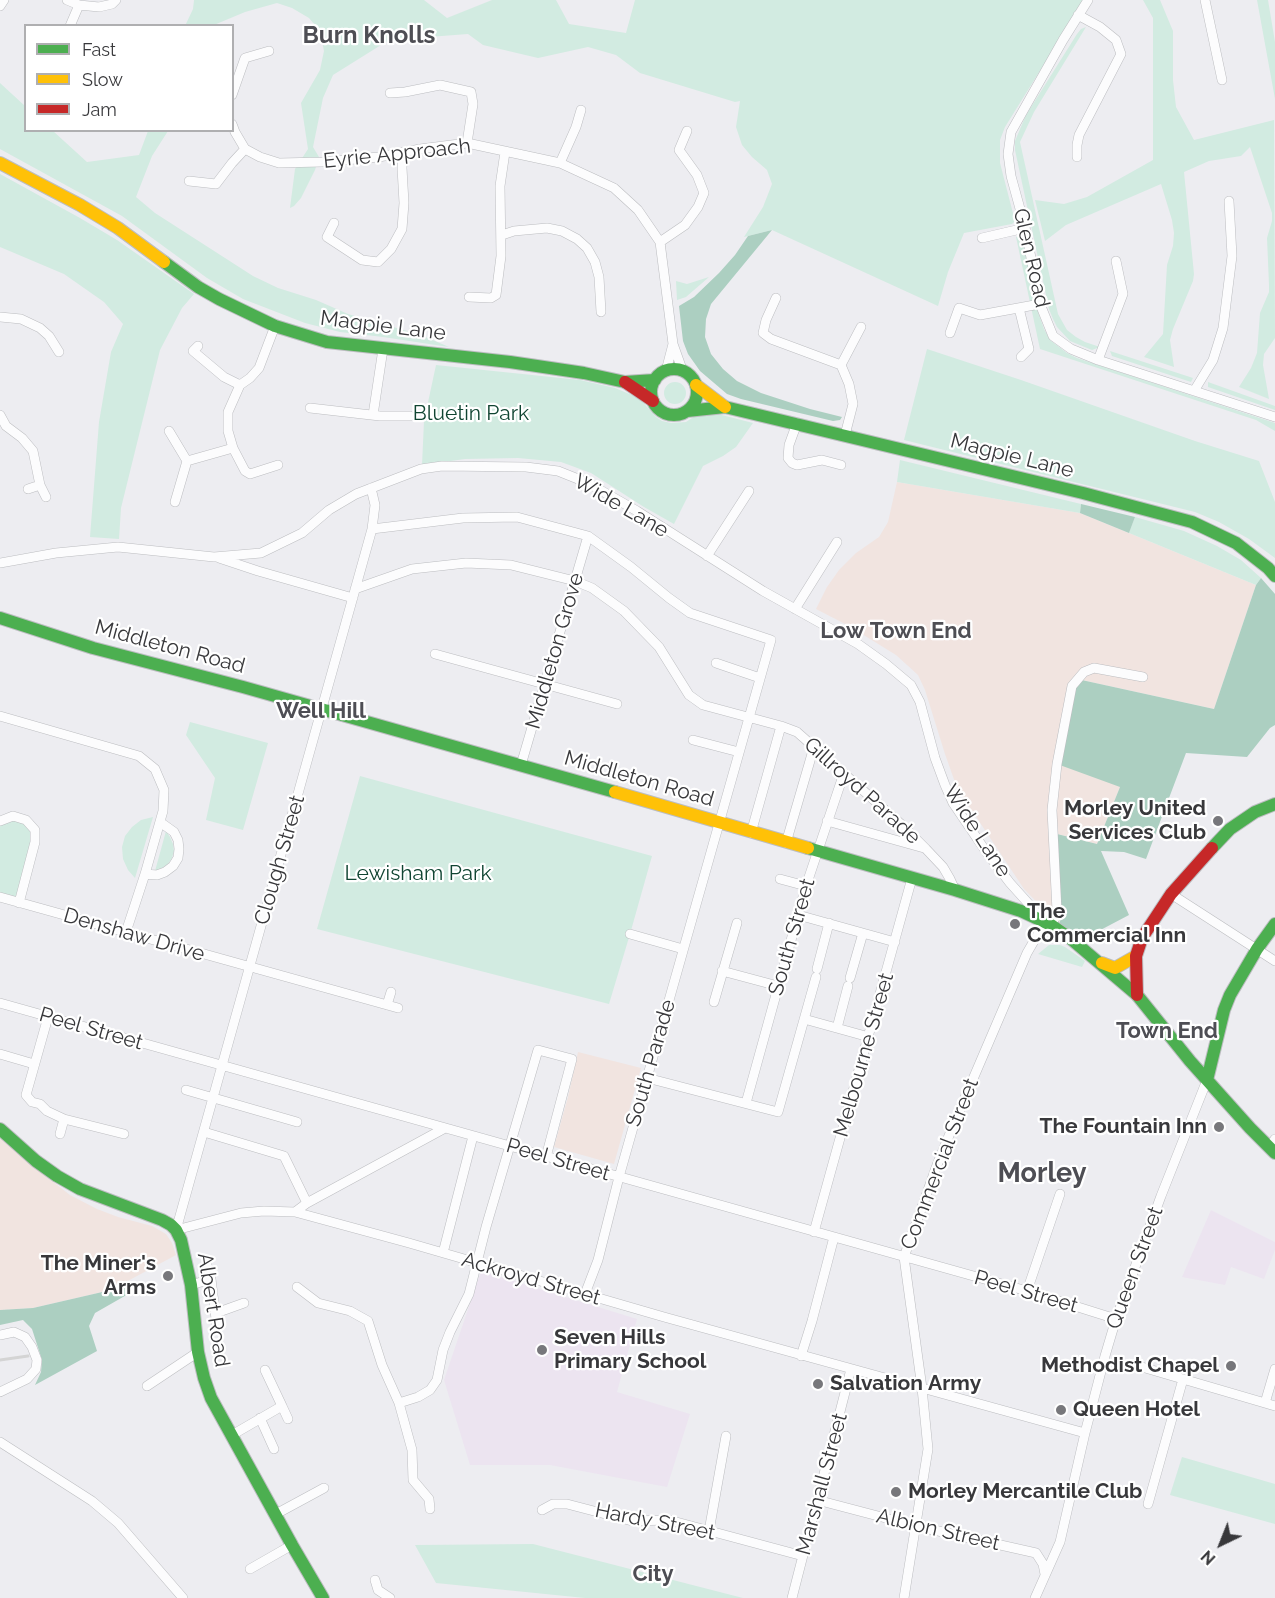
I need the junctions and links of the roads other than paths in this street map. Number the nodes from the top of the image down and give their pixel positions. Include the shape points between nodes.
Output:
1 (4, 0) edge
2 (67, 0) edge
3 (116, 0) edge
4 (1088, 0) edge
5 (1205, 0) edge
6 (80, 5) junction
7 (0, 6) edge
8 (1078, 15) junction
9 (71, 24) edge
10 (269, 51) dead end
11 (1222, 80) dead end
12 (234, 89) edge
13 (390, 93) dead end
14 (581, 110) dead end
15 (234, 129) edge
16 (687, 131) dead end
17 (466, 143) junction
18 (245, 148) junction
19 (404, 152) junction
20 (505, 152) junction
21 (1077, 157) dead end
22 (1, 162) edge
23 (560, 163) junction
24 (189, 181) dead end
25 (1229, 201) dead end
26 (334, 223) dead end
27 (1025, 228) junction
28 (502, 235) junction
29 (982, 238) dead end
30 (660, 242) junction
31 (1116, 261) dead end
32 (469, 297) dead end
33 (776, 298) dead end
34 (1040, 303) junction
35 (1019, 308) junction
36 (601, 312) dead end
37 (0, 317) edge
38 (275, 326) junction
39 (861, 327) dead end
40 (950, 333) dead end
41 (673, 344) junction
42 (198, 346) dead end
43 (383, 349) junction
44 (59, 352) dead end
45 (1021, 357) dead end
46 (1098, 360) junction
47 (841, 365) junction
48 (666, 371) junction
49 (683, 372) junction
50 (655, 380) junction
51 (625, 382) junction
52 (696, 385) junction
53 (240, 386) junction
54 (1194, 392) junction
55 (653, 401) junction
56 (725, 407) junction
57 (310, 408) dead end
58 (687, 411) junction
59 (0, 415) edge
60 (374, 415) junction
61 (410, 416) dead end
62 (1275, 417) edge
63 (797, 423) junction
64 (3, 429) edge
65 (169, 431) dead end
66 (845, 435) junction
67 (233, 448) junction
68 (187, 461) junction
69 (278, 465) dead end
70 (841, 465) dead end
71 (40, 485) junction
72 (371, 488) junction
73 (28, 489) dead end
74 (749, 491) dead end
75 (46, 497) dead end
76 (175, 502) dead end
77 (372, 529) junction
78 (588, 536) junction
79 (837, 542) dead end
80 (707, 556) junction
81 (214, 557) junction
82 (0, 563) edge
83 (1275, 576) edge
84 (575, 581) junction
85 (354, 593) junction
86 (795, 609) junction
87 (0, 618) edge
88 (435, 654) dead end
89 (716, 663) dead end
90 (1143, 677) dead end
91 (760, 678) junction
92 (546, 684) junction
93 (617, 704) dead end
94 (322, 709) junction
95 (0, 716) edge
96 (749, 717) junction
97 (781, 726) junction
98 (693, 740) dead end
99 (814, 747) junction
100 (739, 752) junction
101 (521, 765) junction
102 (844, 773) junction
103 (1275, 804) edge
104 (0, 821) edge
105 (827, 821) junction
106 (160, 822) junction
107 (719, 823) junction
108 (751, 832) junction
109 (786, 843) junction
110 (926, 849) junction
111 (817, 851) junction
112 (146, 874) junction
113 (912, 878) junction
114 (780, 879) dead end
115 (806, 886) junction
116 (955, 890) junction
117 (1171, 894) junction
118 (0, 897) edge
119 (19, 903) junction
120 (798, 915) junction
121 (736, 923) dead end
122 (829, 923) junction
123 (1048, 924) junction
124 (1275, 924) edge
125 (126, 932) junction
126 (863, 933) junction
127 (630, 934) dead end
128 (896, 942) junction
129 (683, 948) junction
130 (1257, 949) junction
131 (1136, 956) junction
132 (1093, 958) junction
133 (1275, 961) edge
134 (250, 967) junction
135 (722, 971) junction
136 (778, 986) junction
137 (391, 992) dead end
138 (1137, 995) junction
139 (714, 1002) dead end
140 (0, 1003) edge
141 (387, 1005) junction
142 (398, 1008) dead end
143 (48, 1017) junction
144 (804, 1018) junction
145 (837, 1028) junction
146 (869, 1036) junction
147 (0, 1054) edge
148 (34, 1064) junction
149 (222, 1066) junction
150 (647, 1077) junction
151 (1207, 1080) junction
152 (186, 1090) dead end
153 (213, 1098) junction
154 (746, 1103) junction
155 (64, 1119) junction
156 (297, 1122) dead end
157 (444, 1128) junction
158 (0, 1129) edge
159 (204, 1132) junction
160 (60, 1134) dead end
161 (124, 1134) dead end
162 (473, 1136) junction
163 (509, 1146) junction
164 (1273, 1146) edge
165 (546, 1157) junction
166 (619, 1177) junction
167 (1060, 1194) dead end
168 (307, 1203) junction
169 (295, 1212) junction
170 (176, 1230) junction
171 (814, 1232) junction
172 (834, 1237) junction
173 (442, 1253) junction
174 (903, 1257) junction
175 (477, 1263) junction
176 (207, 1265) dead end
177 (211, 1279) junction
178 (191, 1285) junction
179 (297, 1287) dead end
180 (1027, 1291) junction
181 (585, 1294) junction
182 (244, 1303) dead end
183 (216, 1313) junction
184 (1116, 1319) junction
185 (217, 1327) dead end
186 (0, 1335) edge
187 (198, 1352) junction
188 (801, 1356) junction
189 (1135, 1365) dead end
190 (1275, 1368) edge
191 (851, 1369) junction
192 (265, 1370) dead end
193 (885, 1378) dead end
194 (1183, 1379) junction
195 (147, 1386) dead end
196 (922, 1388) junction
197 (0, 1392) edge
198 (1264, 1402) junction
199 (399, 1404) junction
200 (1275, 1406) edge
201 (282, 1407) junction
202 (260, 1418) junction
203 (288, 1419) dead end
204 (1085, 1433) junction
205 (232, 1435) junction
206 (726, 1436) dead end
207 (0, 1442) edge
208 (274, 1449) dead end
209 (324, 1488) dead end
210 (818, 1500) junction
211 (1148, 1504) dead end
212 (430, 1509) dead end
213 (542, 1510) dead end
214 (276, 1514) junction
215 (916, 1526) junction
216 (709, 1531) junction
217 (292, 1545) junction
218 (803, 1556) junction
219 (250, 1569) dead end
220 (1045, 1574) junction
221 (375, 1580) dead end
222 (183, 1598) edge
223 (323, 1598) edge
224 (390, 1598) edge
225 (792, 1598) edge
226 (904, 1598) edge
227 (1035, 1598) edge

1 - 7 street
2 - 6 street
3 - 6 street via 99,7
4 - 8 street, Glen Road
5 - 11 street
6 - 9 street
8 - 21 street via 1116,40 1121,54 1079,135
8 - 27 street, Glen Road via 1011,132 1011,176
10 - 12 street via 244,57
13 - 17 street via 440,85 474,88
14 - 23 street
15 - 18 street
16 - 30 street via 679,150 707,193 685,225
17 - 19 street, Eyrie Approach
17 - 20 street, Eyrie Approach
18 - 19 street, Eyrie Approach via 279,163
18 - 24 street via 218,186
19 - 26 street via 402,229 391,249 378,262 362,260 327,237
20 - 23 street, Eyrie Approach
20 - 28 street via 500,186
22 - 38 street, Magpie Lane via 118,228 219,299
23 - 30 street, Eyrie Approach via 614,188 638,210
25 - 54 street via 1232,256 1223,328 1213,360
27 - 29 street
27 - 34 street, Glen Road
28 - 32 street via 496,295
28 - 36 street via 547,228 577,239 595,262
30 - 41 street, Eyrie Approach
31 - 46 street via 1123,294
33 - 47 street via 763,333
34 - 35 street
34 - 46 street, Glen Road via 1053,336
35 - 40 street via 980,315 959,308
35 - 45 street via 1029,349
37 - 44 street via 21,319 40,328
38 - 43 street, Magpie Lane via 327,342
38 - 53 street via 258,368
39 - 47 street
41 - 48 street, Eyrie Approach
41 - 49 street, Eyrie Approach
42 - 53 street via 193,351
43 - 51 street, Magpie Lane via 510,362
43 - 60 street
46 - 54 street, Glen Road
47 - 66 street via 853,404
48 - 49 street
48 - 50 street
49 - 52 street
50 - 51 street, Magpie Lane
50 - 55 street via 651,390
51 - 55 street, Magpie Lane
52 - 56 street, Magpie Lane
52 - 58 street via 696,399
53 - 67 street via 228,412
54 - 62 street, Glen Road
55 - 58 street via 668,414
56 - 58 street, Magpie Lane
56 - 63 street, Magpie Lane
57 - 60 street
59 - 64 street
60 - 61 street
63 - 66 street, Magpie Lane
63 - 70 street via 789,445 788,458 792,463 822,460
64 - 71 street via 22,438 33,451
65 - 68 street
66 - 83 street, Magpie Lane via 1192,522 1236,543
67 - 68 street
67 - 69 street via 250,474
68 - 76 street
71 - 73 street
71 - 75 street
72 - 77 street, Clough Street via 375,505
72 - 80 street, Wide Lane via 422,469 442,466 558,471 588,483
72 - 81 street, Wide Lane via 329,510 302,533 261,554
74 - 80 street
77 - 78 street via 463,518 517,518
77 - 85 street, Clough Street
78 - 84 street, Middleton Grove
78 - 91 street, South Parade via 690,613 771,640
79 - 86 street
80 - 86 street, Wide Lane
81 - 82 street, Wide Lane via 118,547
81 - 85 street
84 - 85 street, Gillroyd Parade via 511,565 466,562 411,569
84 - 92 street, Middleton Grove
84 - 96 street, Gillroyd Parade via 624,611 659,648 689,695 703,705
85 - 94 street, Clough Street
86 - 123 street, Wide Lane via 858,644 911,686 920,702 935,758 953,803 1010,883
87 - 94 street, Middleton Road via 93,648
88 - 92 street
89 - 91 street
90 - 123 street, Commercial Street via 1094,668 1084,672 1072,686 1052,810 1057,911
91 - 96 street, South Parade
92 - 93 street
92 - 101 street, Middleton Grove
94 - 101 street, Middleton Road
94 - 134 street, Clough Street
95 - 106 street via 139,756 154,769 164,790
96 - 97 street, Gillroyd Parade
96 - 100 street, South Parade
97 - 99 street, Gillroyd Parade via 797,732
97 - 108 street
98 - 100 street
99 - 102 street, Gillroyd Parade
99 - 109 street
100 - 107 street, South Parade
101 - 107 street, Middleton Road
102 - 105 street, South Street
102 - 110 street, Gillroyd Parade
103 - 117 street via 1230,829
104 - 119 street via 12,816 26,820 35,830
105 - 110 street
105 - 111 street, South Street
106 - 112 street
106 - 112 street via 178,840 178,858 165,872
107 - 108 street, Middleton Road
107 - 129 street, South Parade
108 - 109 street, Middleton Road
109 - 111 street, Middleton Road
110 - 116 street, Gillroyd Parade via 943,867
111 - 113 street, Middleton Road
111 - 115 street, South Street
112 - 125 street
113 - 116 street, Middleton Road
113 - 128 street, Melbourne Street
114 - 115 street
115 - 120 street, South Street
116 - 123 street, Middleton Road
117 - 130 street
117 - 131 street via 1142,938
118 - 119 street, Denshaw Drive
119 - 125 street, Denshaw Drive
120 - 122 street
120 - 136 street, South Street
121 - 135 street
122 - 126 street
122 - 144 street
123 - 132 street, Middleton Road
123 - 174 street, Commercial Street via 1027,953 937,1165
124 - 130 street
125 - 134 street, Denshaw Drive
126 - 128 street
126 - 145 street
127 - 129 street
128 - 146 street, Melbourne Street
129 - 150 street, South Parade
130 - 133 street
130 - 151 street via 1224,1010
131 - 132 street via 1115,968
131 - 138 street
132 - 138 street, Middleton Road
134 - 141 street, Denshaw Drive
134 - 149 street, Clough Street
135 - 136 street
135 - 139 street
136 - 154 street, South Street
137 - 141 street
138 - 151 street, Middleton Road
140 - 143 street, Peel Street
141 - 142 street, Denshaw Drive
143 - 148 street
143 - 149 street, Peel Street
144 - 145 street
144 - 154 street via 778,1112
145 - 146 street
146 - 171 street, Melbourne Street
147 - 148 street
148 - 155 street via 26,1095
149 - 153 street, Clough Street
149 - 157 street, Peel Street
150 - 154 street
150 - 166 street, South Parade
151 - 164 street, Middleton Road
151 - 184 street, Queen Street
152 - 153 street
153 - 156 street
153 - 159 street, Clough Street
155 - 160 street
155 - 161 street
157 - 162 street, Peel Street
157 - 168 street
158 - 170 street, Albert Road via 57,1176 80,1189 162,1220
159 - 168 street via 284,1156
159 - 170 street, Clough Street
162 - 163 street, Peel Street
162 - 173 street
163 - 165 street, Peel Street
163 - 165 street via 538,1050 572,1059
163 - 175 street
165 - 166 street, Peel Street
166 - 171 street, Peel Street
166 - 181 street, South Parade
167 - 180 street
168 - 169 street
169 - 170 street, Ackroyd Street via 241,1213
169 - 173 street, Ackroyd Street
170 - 178 street, Albert Road
171 - 172 street, Peel Street
172 - 174 street, Peel Street
172 - 188 street
173 - 175 street, Ackroyd Street
174 - 180 street, Peel Street
174 - 196 street, Commercial Street
175 - 181 street, Ackroyd Street
175 - 199 street via 469,1294 443,1350 437,1380 430,1390
176 - 177 street
177 - 178 street
177 - 183 street
178 - 187 street, Albert Road
179 - 199 street via 318,1303 350,1311 368,1321
180 - 184 street, Peel Street
181 - 188 street, Ackroyd Street
182 - 183 street
183 - 185 street
184 - 204 street, Queen Street
186 - 197 street via 14,1332 25,1337 37,1360 36,1369 27,1379
187 - 195 street
187 - 205 street, Albert Road via 210,1398
188 - 191 street, Ackroyd Street
189 - 194 street
190 - 198 street
191 - 193 street, Ackroyd Street
191 - 210 street, Marshall Street
192 - 201 street
194 - 198 street
194 - 211 street
196 - 204 street
196 - 215 street, Commercial Street via 928,1449
198 - 200 street
199 - 212 street via 412,1450 413,1480 429,1499
201 - 202 street
201 - 203 street
202 - 205 street
202 - 208 street
204 - 220 street, Queen Street via 1060,1542
205 - 214 street, Albert Road
206 - 216 street
207 - 222 street via 92,1501 118,1523
209 - 214 street
210 - 215 street, Albion Street
210 - 218 street, Marshall Street
213 - 216 street, Hardy Street via 553,1504 567,1504 632,1521 669,1520
214 - 217 street, Albert Road
215 - 220 street, Albion Street via 1036,1553
215 - 226 street, Commercial Street
216 - 218 street, Hardy Street
217 - 219 street
217 - 223 street, Albert Road
218 - 225 street, Marshall Street
220 - 227 street, Queen Street
221 - 224 street via 378,1590

